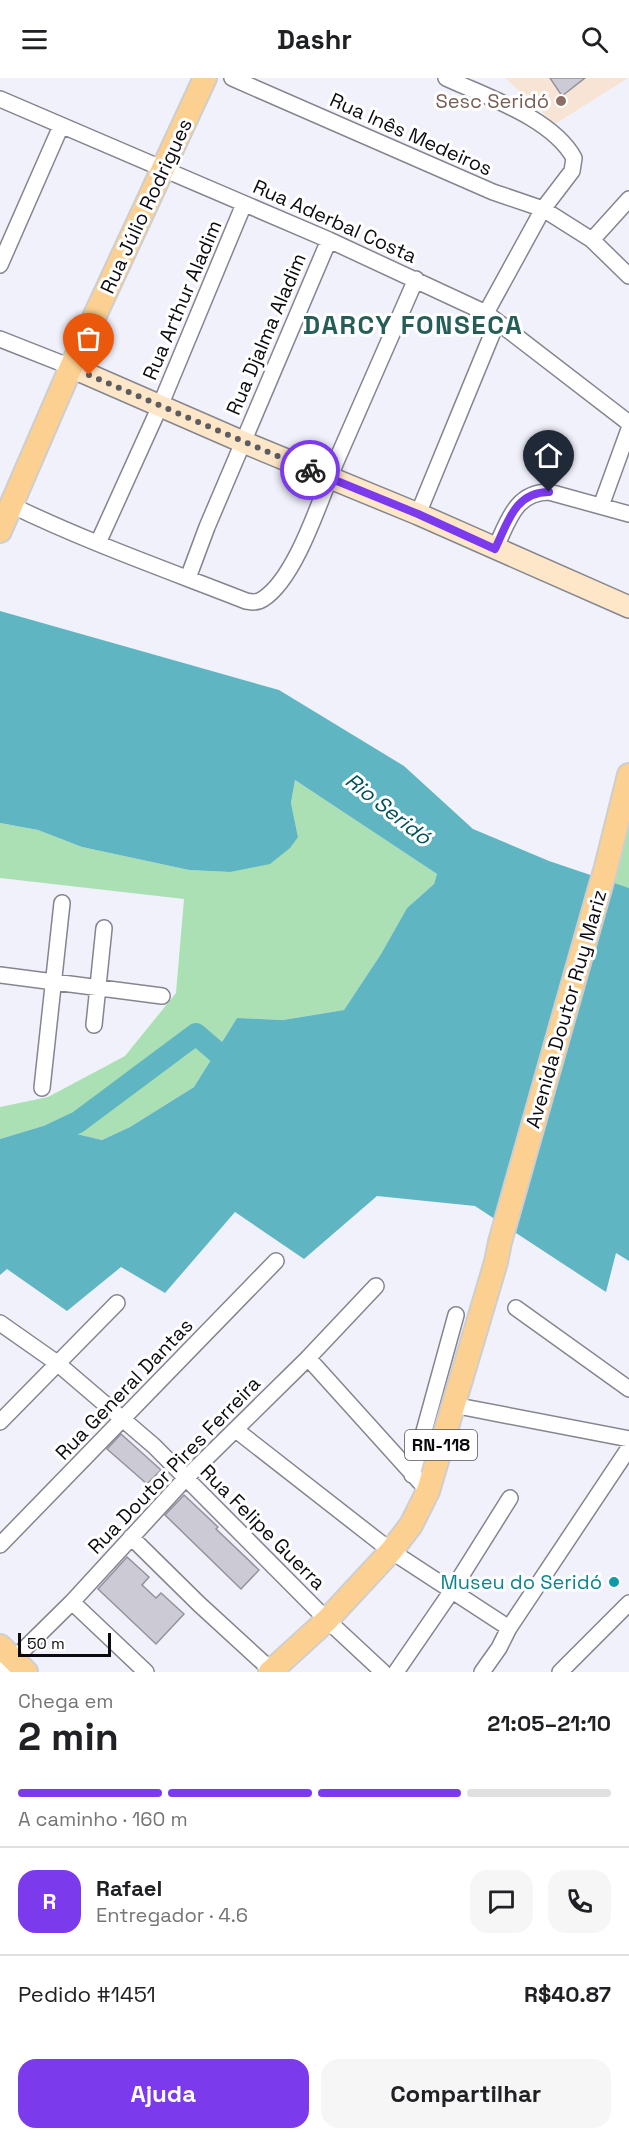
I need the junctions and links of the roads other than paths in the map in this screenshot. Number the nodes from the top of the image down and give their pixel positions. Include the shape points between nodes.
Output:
1 (205, 78) edge
2 (232, 78) edge
3 (446, 78) edge
4 (0, 99) edge
5 (61, 126) junction
6 (163, 170) junction
7 (629, 199) edge
8 (244, 204) junction
9 (543, 209) junction
10 (329, 240) junction
11 (592, 240) junction
12 (0, 264) edge
13 (629, 276) edge
14 (416, 279) junction
15 (492, 317) junction
16 (0, 339) edge
17 (71, 367) junction
18 (160, 406) junction
19 (629, 423) edge
20 (629, 429) edge
21 (243, 442) junction
22 (329, 478) junction
23 (10, 505) junction
24 (601, 506) junction
25 (418, 514) junction
26 (629, 514) edge
27 (0, 531) edge
28 (98, 543) junction
29 (495, 549) junction
30 (188, 578) junction
31 (629, 607) edge
32 (629, 776) edge
33 (62, 903) dead end
34 (104, 928) dead end
35 (0, 975) edge
36 (53, 981) junction
37 (99, 987) junction
38 (162, 996) dead end
39 (94, 1025) dead end
40 (42, 1088) dead end
41 (276, 1261) dead end
42 (376, 1286) dead end
43 (117, 1303) dead end
44 (516, 1308) dead end
45 (456, 1315) dead end
46 (0, 1323) edge
47 (308, 1358) junction
48 (57, 1362) junction
49 (629, 1389) edge
50 (453, 1406) junction
51 (124, 1419) junction
52 (0, 1422) edge
53 (236, 1430) junction
54 (629, 1440) edge
55 (629, 1448) edge
56 (185, 1479) junction
57 (420, 1483) junction
58 (510, 1498) dead end
59 (131, 1537) junction
60 (0, 1545) edge
61 (391, 1551) junction
62 (452, 1592) junction
63 (72, 1602) junction
64 (629, 1604) edge
65 (327, 1620) junction
66 (508, 1628) junction
67 (10, 1662) edge
68 (367, 1666) edge
69 (270, 1671) edge
70 (486, 1671) edge
71 (146, 1672) edge
72 (383, 1672) edge
73 (396, 1672) edge
74 (560, 1672) edge

1 - 6 main road, Rua Júlio Rodrigues
2 - 9 street, Rua Inês Medeiros via 452,175
3 - 9 street via 532,119 569,148 574,158 572,171
4 - 5 street, Rua Aderbal Costa
5 - 6 street, Rua Aderbal Costa
5 - 12 street
6 - 8 street, Rua Aderbal Costa
6 - 17 main road, Rua Júlio Rodrigues
7 - 11 street
8 - 10 street, Rua Aderbal Costa
8 - 18 street, Rua Arthur Aladim
9 - 11 street, Rua Inês Medeiros
9 - 15 street
10 - 14 street, Rua Aderbal Costa
10 - 21 street, Rua Djalma Aladim
11 - 13 street, Rua Inês Medeiros
14 - 15 street, Rua Aderbal Costa
14 - 22 street
15 - 19 street, Rua Aderbal Costa
15 - 25 street
16 - 17 street
17 - 18 street
17 - 23 main road, Rua Júlio Rodrigues
18 - 21 street
18 - 28 street, Rua Arthur Aladim
20 - 24 street
21 - 22 street
21 - 30 street, Rua Djalma Aladim
22 - 25 street
22 - 30 street via 297,555 264,599 246,601
23 - 27 main road, Rua Júlio Rodrigues
23 - 28 street
24 - 26 street
24 - 29 street via 549,492 527,496 516,507
25 - 29 street
28 - 30 street
29 - 31 street
32 - 50 main road, Avenida Doutor Ruy Mariz / RN-118
33 - 36 street
34 - 37 street
35 - 36 street
36 - 37 street
36 - 40 street
37 - 38 street
37 - 39 street
41 - 51 street, Rua General Dantas
42 - 47 street, Rua Doutor Pires Ferreira
43 - 48 street
44 - 49 street
45 - 57 street
46 - 48 street, Rua Felipe Guerra
47 - 53 street, Rua Doutor Pires Ferreira
47 - 57 street
48 - 51 street, Rua Felipe Guerra
48 - 52 street
50 - 54 street
50 - 57 main road, RN-118
51 - 56 street, Rua Felipe Guerra
51 - 60 street, Rua General Dantas
53 - 56 street, Rua Doutor Pires Ferreira
53 - 61 street
55 - 66 street
56 - 59 street, Rua Doutor Pires Ferreira
56 - 65 street, Rua Felipe Guerra
57 - 61 main road, RN-118 via 411,1525
58 - 62 street
59 - 63 street, Rua Doutor Pires Ferreira
59 - 69 street
61 - 62 street
61 - 65 main road, RN-118
62 - 66 street
62 - 73 street
63 - 67 street, Rua Doutor Pires Ferreira
63 - 71 street
64 - 74 street
65 - 68 street, Rua Felipe Guerra
65 - 69 main road, RN-118
66 - 70 street
68 - 72 street, Rua Felipe Guerra

